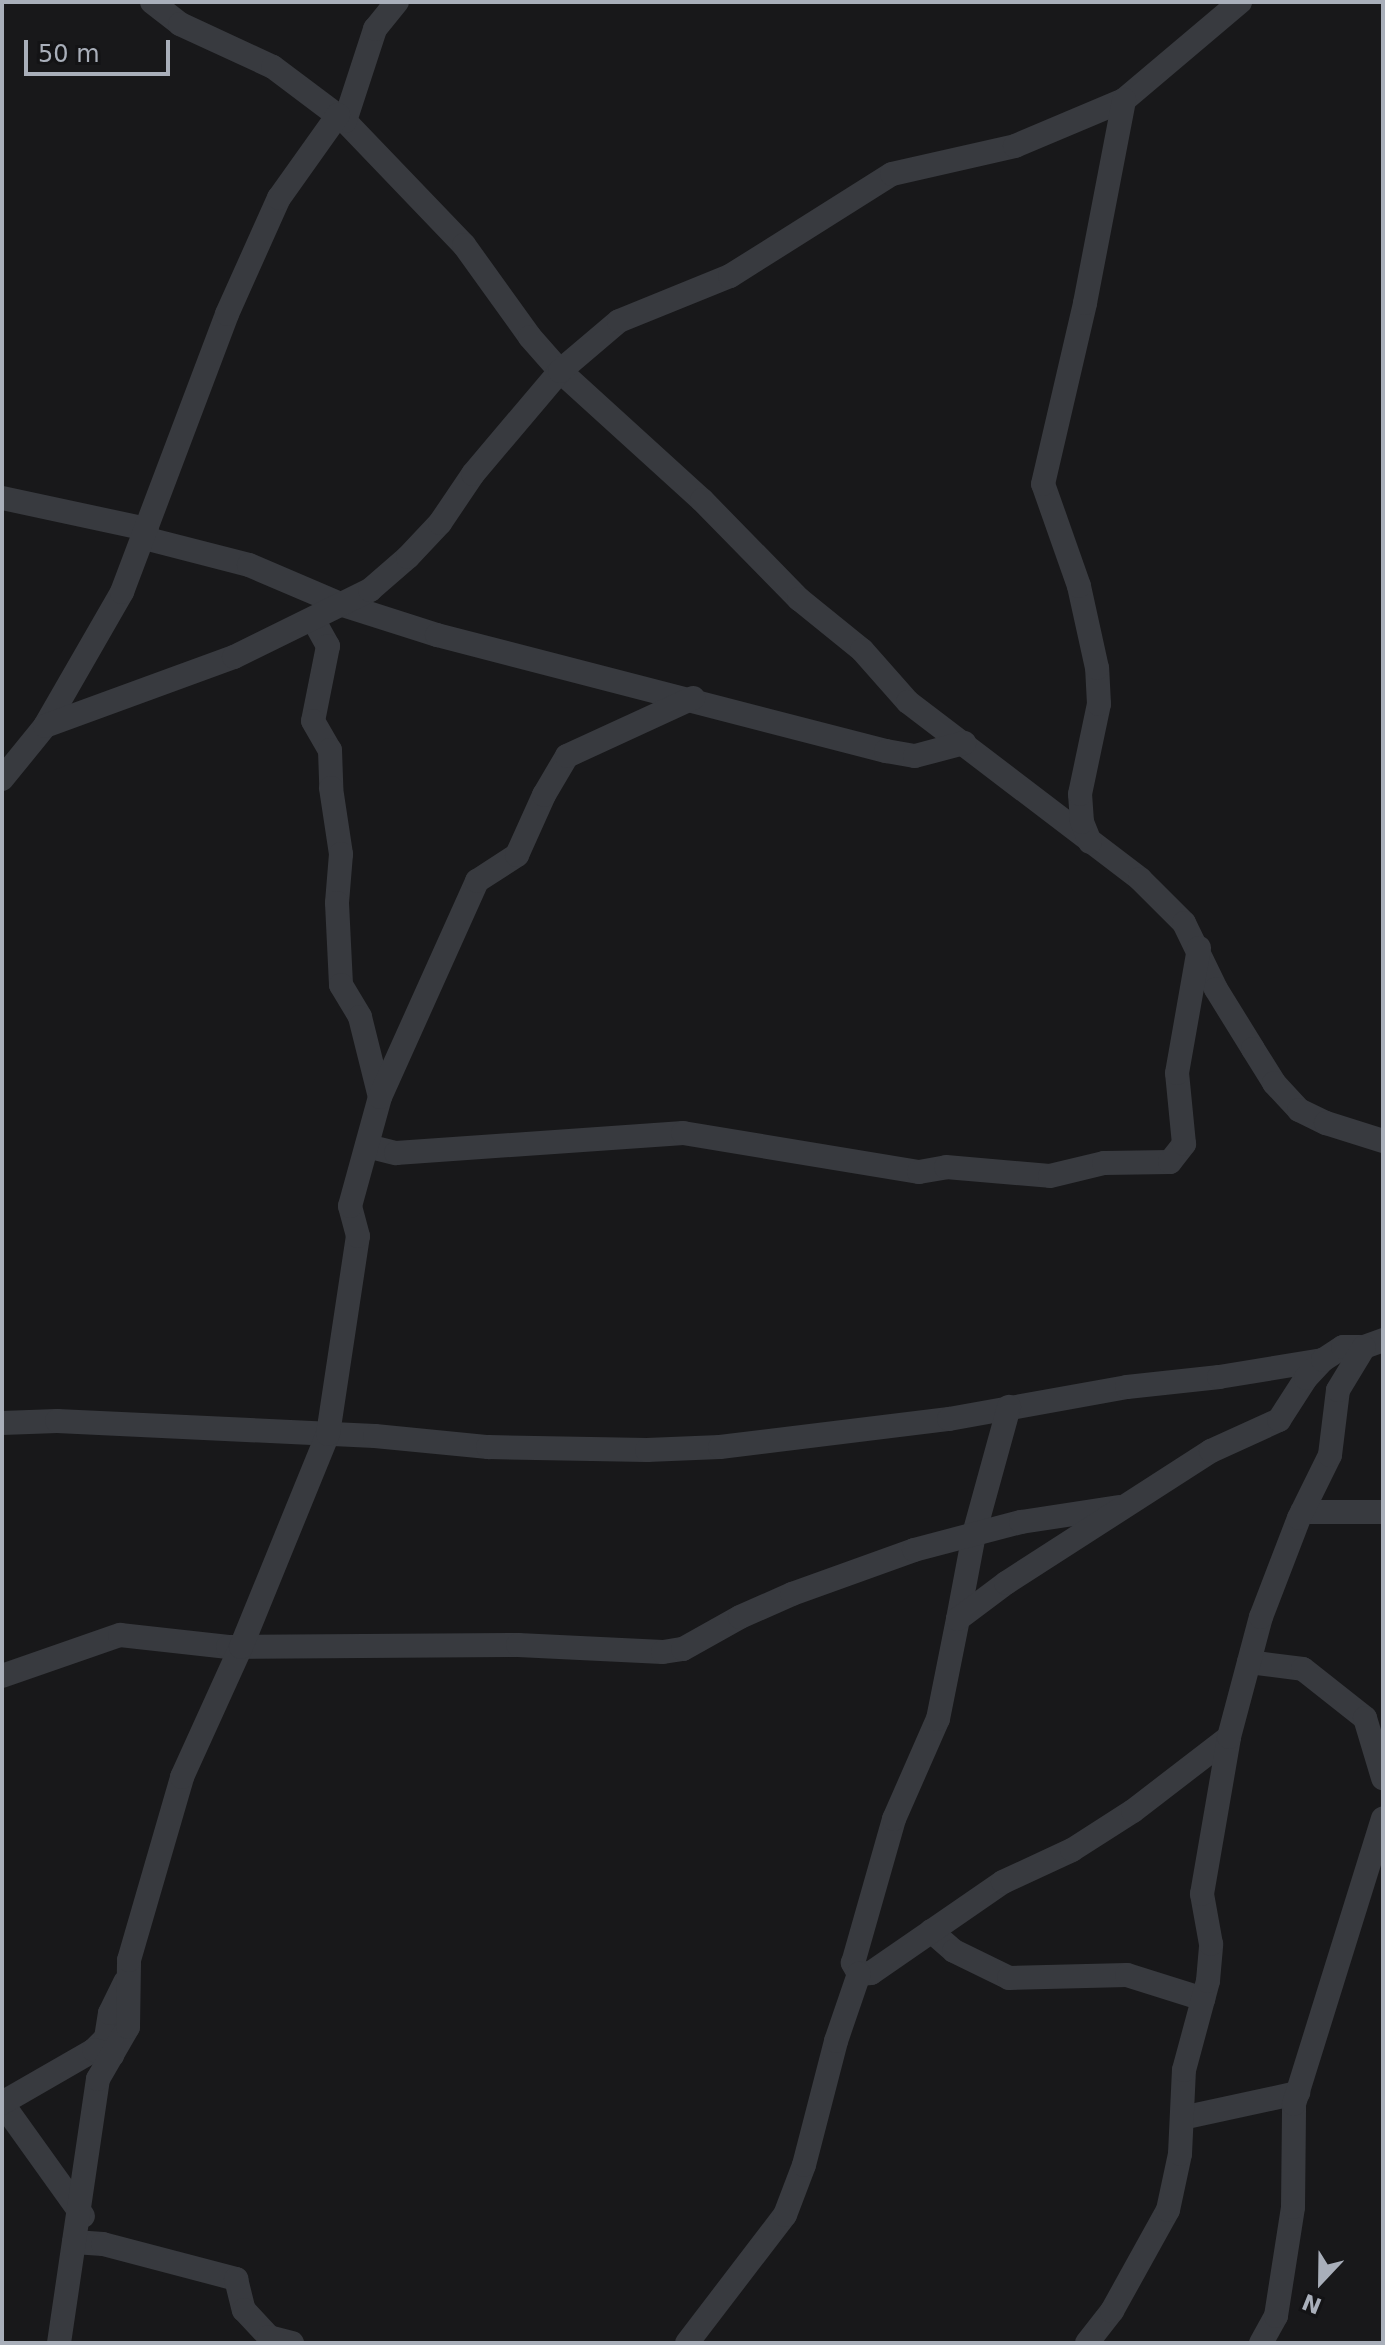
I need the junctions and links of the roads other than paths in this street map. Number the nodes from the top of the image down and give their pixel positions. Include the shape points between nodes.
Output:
1 (152, 2) edge
2 (397, 2) edge
3 (1233, 4) edge
4 (1124, 100) junction
5 (341, 118) junction
6 (560, 371) junction
7 (2, 498) edge
8 (146, 533) junction
9 (343, 605) junction
10 (313, 619) junction
11 (693, 698) junction
12 (45, 726) junction
13 (964, 743) junction
14 (2, 779) edge
15 (1090, 842) junction
16 (1199, 948) junction
17 (380, 1097) junction
18 (1383, 1141) edge
19 (367, 1146) junction
20 (1374, 1344) edge
21 (1323, 1360) junction
22 (1009, 1407) junction
23 (2, 1423) edge
24 (328, 1434) junction
25 (1119, 1507) junction
26 (1302, 1512) junction
27 (1383, 1512) edge
28 (974, 1534) junction
29 (958, 1619) junction
30 (241, 1647) junction
31 (1249, 1662) junction
32 (2, 1676) edge
33 (1229, 1737) junction
34 (1383, 1778) edge
35 (1383, 1819) edge
36 (931, 1931) junction
37 (859, 1974) junction
38 (1203, 1999) junction
39 (103, 2053) junction
40 (1298, 2093) junction
41 (2, 2103) edge
42 (1182, 2118) junction
43 (78, 2210) junction
44 (74, 2242) junction
45 (103, 2244) junction
46 (59, 2343) edge
47 (292, 2343) edge
48 (687, 2343) edge
49 (1087, 2343) edge
50 (1261, 2343) edge

1 - 5 street via 180,24 273,67
2 - 5 street via 375,29
3 - 4 street
4 - 6 street via 1015,146 892,174 730,276 619,321
4 - 15 street via 1043,484 1079,586 1097,668 1099,704 1080,794
5 - 6 street via 464,245
5 - 8 street via 279,198 227,314
6 - 9 street via 408,557
6 - 13 street via 702,500 799,599 862,650 908,702
7 - 8 street
8 - 9 street via 249,565
8 - 12 street via 122,592
9 - 10 street
9 - 11 street via 437,635
10 - 12 street via 234,657
10 - 17 street via 328,646 313,721 330,750 341,854 341,985 360,1017
11 - 13 street via 915,756
11 - 17 street via 567,756 517,855 477,881
12 - 14 street
13 - 15 street
15 - 16 street via 1140,879 1184,923
16 - 18 street via 1216,989 1253,1049 1299,1110
16 - 19 street via 1177,1073 1184,1144 1170,1162 1104,1163 1050,1176 946,1167 919,1172 683,1133 396,1153
17 - 19 street
19 - 24 street via 350,1206 358,1236
20 - 21 street via 1343,1347
20 - 26 street via 1338,1390 1330,1455
21 - 22 street
21 - 25 street via 1279,1420 1211,1451
22 - 24 street via 788,1440 647,1450 488,1447
22 - 28 street
23 - 24 street
24 - 30 street
25 - 28 street
25 - 29 street
26 - 27 street
26 - 31 street
28 - 29 street
28 - 30 street via 792,1594 683,1649
29 - 37 street via 938,1719 894,1819 853,1963
30 - 32 street via 120,1635
30 - 39 street via 182,1777 129,1960 128,2027
31 - 33 street
31 - 34 street via 1303,1669 1365,1718
33 - 36 street via 1133,1811 1072,1850 1003,1882
33 - 38 street via 1202,1894 1211,1944
35 - 40 street
36 - 37 street via 871,1973
36 - 38 street via 954,1951 1009,1978 1127,1975
37 - 48 street via 785,2215
38 - 42 street via 1184,2070
39 - 41 street
39 - 43 street
40 - 42 street
40 - 50 street via 1293,2207 1276,2316
41 - 43 street
42 - 49 street via 1168,2210 1112,2311
43 - 44 street
43 - 45 street
44 - 45 street
44 - 46 street
45 - 47 street via 236,2279 244,2310 269,2337

